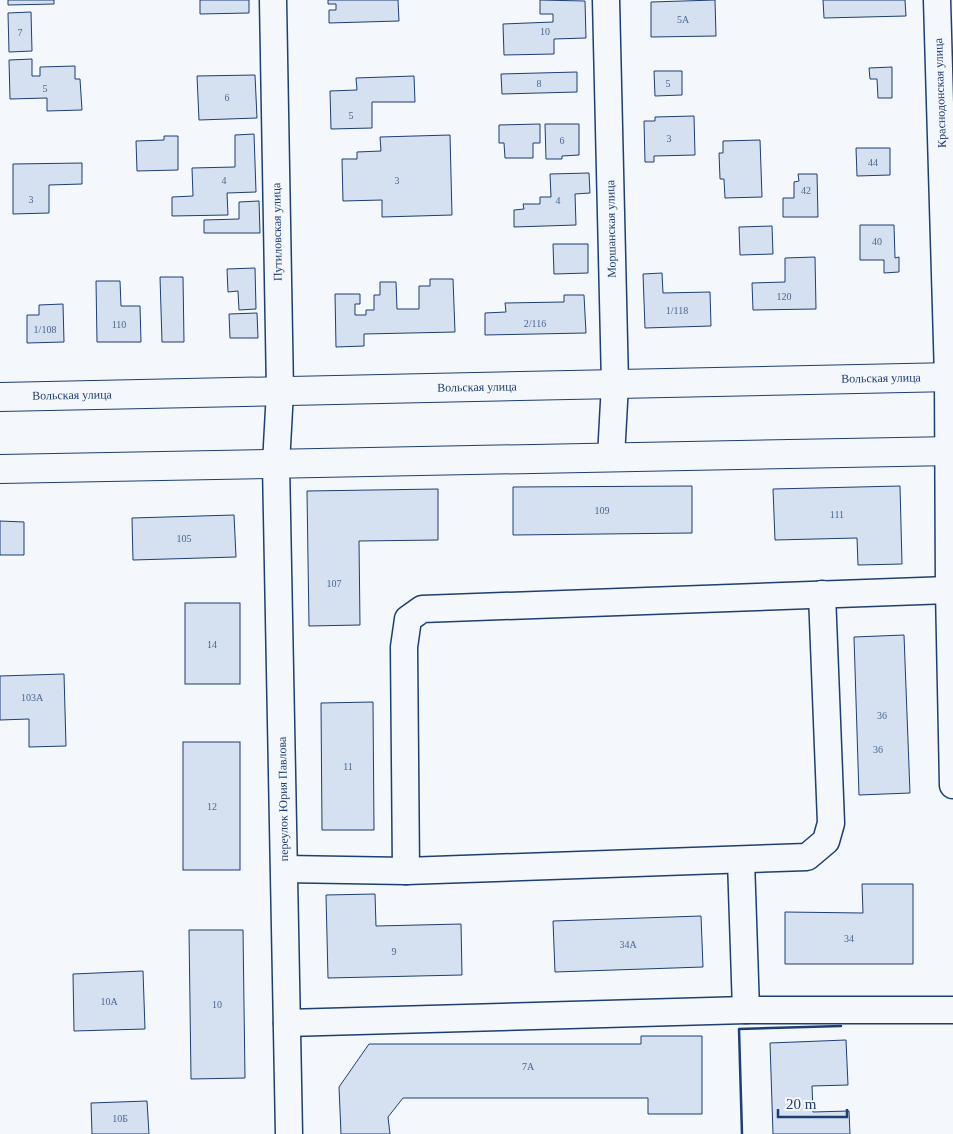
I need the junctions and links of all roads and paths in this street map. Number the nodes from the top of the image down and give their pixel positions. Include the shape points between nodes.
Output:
1 (273, 0) edge
2 (606, 0) edge
3 (937, 0) edge
4 (946, 56) edge
5 (951, 377) edge
6 (615, 384) junction
7 (280, 391) junction
8 (0, 397) edge
9 (951, 451) edge
10 (611, 457) junction
11 (276, 464) junction
12 (0, 469) edge
13 (949, 590) junction
14 (822, 594) junction
15 (953, 785) edge
16 (741, 860) junction
17 (285, 869) junction
18 (406, 871) junction
19 (746, 1010) junction
20 (953, 1010) edge
21 (287, 1023) junction
22 (289, 1134) edge

1 - 7 street, Путиловская улица
2 - 6 street, Моршанская улица
3 - 4 street, Краснодонская улица
4 - 5 street, Краснодонская улица
5 - 6 main road, Вольская улица
5 - 9 street, Краснодонская улица
6 - 7 main road, Вольская улица
6 - 10 street, Моршанская улица
7 - 8 main road, Вольская улица
7 - 11 street, Путиловская улица
9 - 10 main road
9 - 13 street, Краснодонская улица
10 - 11 main road
11 - 12 main road
11 - 17 street, переулок Юрия Павлова
13 - 14 street
13 - 15 street, Краснодонская улица
14 - 16 street via 831,823 826,841 807,858
14 - 18 street via 422,609 408,619 404,647
16 - 18 street
16 - 19 street
17 - 18 street
17 - 21 street, переулок Юрия Павлова
19 - 20 street
19 - 21 street
21 - 22 street, переулок Юрия Павлова

